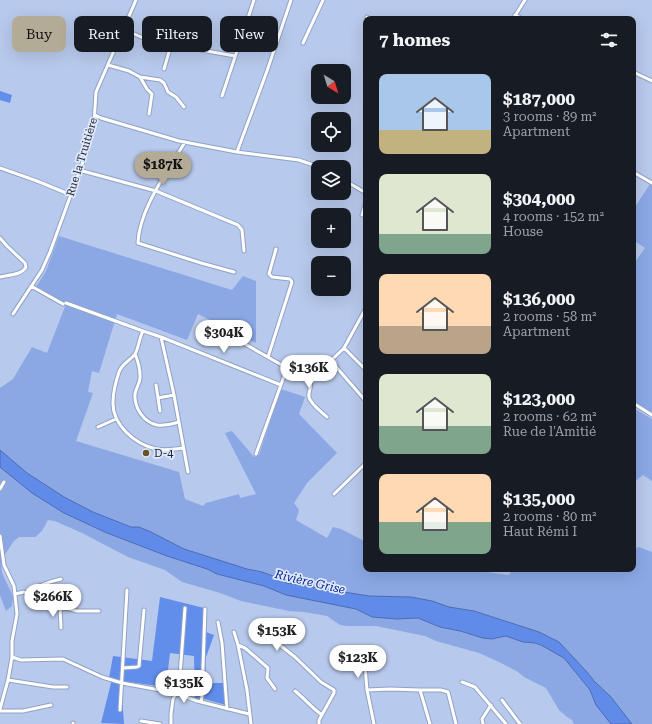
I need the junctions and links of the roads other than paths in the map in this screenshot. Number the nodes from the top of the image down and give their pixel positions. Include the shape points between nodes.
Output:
1 (136, 0) edge
2 (254, 0) edge
3 (291, 0) edge
4 (323, 0) edge
5 (525, 0) edge
6 (515, 15) edge
7 (129, 16) edge
8 (303, 44) dead end
9 (113, 52) edge
10 (169, 52) edge
11 (212, 52) edge
12 (235, 56) junction
13 (108, 65) junction
14 (164, 69) dead end
15 (636, 73) edge
16 (140, 77) junction
17 (652, 81) edge
18 (222, 96) dead end
19 (184, 107) dead end
20 (149, 114) dead end
21 (95, 115) junction
22 (185, 142) junction
23 (237, 152) junction
24 (311, 164) edge
25 (0, 168) edge
26 (79, 170) junction
27 (636, 174) edge
28 (652, 183) edge
29 (351, 184) edge
30 (156, 191) junction
31 (363, 191) edge
32 (71, 195) junction
33 (363, 212) edge
34 (362, 215) dead end
35 (0, 238) edge
36 (276, 249) dead end
37 (244, 251) dead end
38 (234, 272) dead end
39 (0, 277) edge
40 (31, 286) junction
41 (13, 314) dead end
42 (363, 316) edge
43 (208, 323) dead end
44 (143, 331) junction
45 (161, 337) junction
46 (344, 348) junction
47 (135, 354) junction
48 (268, 357) junction
49 (331, 361) junction
50 (363, 367) edge
51 (287, 368) junction
52 (310, 381) junction
53 (281, 384) junction
54 (156, 385) dead end
55 (174, 395) junction
56 (158, 398) junction
57 (363, 398) edge
58 (636, 406) edge
59 (160, 411) dead end
60 (652, 414) edge
61 (327, 417) dead end
62 (116, 419) junction
63 (179, 422) junction
64 (98, 427) dead end
65 (183, 448) junction
66 (256, 454) dead end
67 (363, 466) edge
68 (188, 472) dead end
69 (4, 482) dead end
70 (0, 489) edge
71 (334, 494) dead end
72 (0, 536) edge
73 (61, 579) dead end
74 (127, 590) dead end
75 (26, 593) junction
76 (15, 594) junction
77 (60, 607) junction
78 (185, 608) dead end
79 (205, 609) dead end
80 (144, 610) dead end
81 (99, 611) dead end
82 (218, 622) dead end
83 (61, 628) dead end
84 (262, 631) dead end
85 (234, 632) dead end
86 (238, 645) junction
87 (12, 657) junction
88 (365, 666) dead end
89 (123, 668) junction
90 (8, 680) junction
91 (462, 682) dead end
92 (122, 683) junction
93 (67, 687) dead end
94 (275, 689) dead end
95 (295, 690) dead end
96 (367, 690) junction
97 (420, 690) junction
98 (176, 693) junction
99 (502, 700) dead end
100 (201, 702) junction
101 (51, 705) dead end
102 (491, 705) junction
103 (227, 709) junction
104 (0, 710) edge
105 (120, 710) dead end
106 (249, 714) junction
107 (322, 715) junction
108 (141, 720) dead end
109 (160, 724) edge
110 (171, 724) edge
111 (251, 724) edge
112 (319, 724) edge
113 (374, 724) edge
114 (430, 724) edge
115 (456, 724) edge
116 (483, 724) edge
117 (506, 724) edge
118 (520, 724) edge

1 - 7 street, Rue la Truitière
2 - 12 street
3 - 23 street
4 - 8 street
5 - 6 street
9 - 13 street, Rue la Truitière
10 - 14 street
11 - 12 street
12 - 18 street
13 - 16 street
13 - 21 street, Rue la Truitière via 96,92
15 - 17 street
16 - 19 street via 160,80
16 - 20 street via 152,94
21 - 22 street
21 - 26 street, Rue la Truitière
22 - 23 street
22 - 30 street
23 - 24 street via 298,160
25 - 32 street
26 - 30 street
26 - 32 street, Rue la Truitière
27 - 28 street
29 - 31 street
30 - 37 street via 240,227
30 - 38 street via 143,217 139,244
32 - 40 street, Rue la Truitière via 50,252
33 - 34 street
35 - 39 street via 26,267 21,273
36 - 48 street via 269,274 272,277 290,279 292,282
40 - 41 street, Rue la Truitière
40 - 44 street via 64,304
42 - 46 street
43 - 48 street
44 - 45 street
44 - 47 street
45 - 53 street
45 - 55 street
46 - 49 street
46 - 50 street
47 - 62 street via 123,365 118,374 113,402
47 - 63 street via 140,377 135,393 138,410 148,421 155,424
48 - 51 street
49 - 52 street
49 - 57 street
51 - 52 street
51 - 53 street
52 - 61 street via 310,401
53 - 66 street
54 - 56 street
55 - 56 street
55 - 63 street
56 - 59 street
58 - 60 street
62 - 64 street
62 - 65 street via 130,435 149,447 168,450
63 - 65 street
65 - 68 street
67 - 71 street
69 - 70 street
72 - 76 street via 4,565
73 - 75 street via 33,588
74 - 89 street
75 - 76 street
75 - 77 street via 35,600
76 - 87 street via 17,614
77 - 81 street via 77,611
77 - 83 street
78 - 98 street
79 - 100 street
80 - 89 street via 139,666
82 - 103 street
84 - 107 street via 321,682 334,690
85 - 86 street
86 - 94 street via 268,668 267,678
86 - 106 street via 248,690
87 - 90 street
87 - 92 street via 21,660 63,659
88 - 96 street
89 - 92 street
90 - 93 street
90 - 104 street
91 - 102 street via 476,687
92 - 98 street
92 - 105 street
95 - 107 street
96 - 97 street
96 - 113 street
97 - 114 street
97 - 115 street via 448,692
98 - 100 street
98 - 110 street via 173,699
99 - 118 street
100 - 103 street
101 - 104 street via 23,711
102 - 116 street via 482,719
102 - 117 street
103 - 106 street
106 - 111 street
107 - 112 street
108 - 109 street

